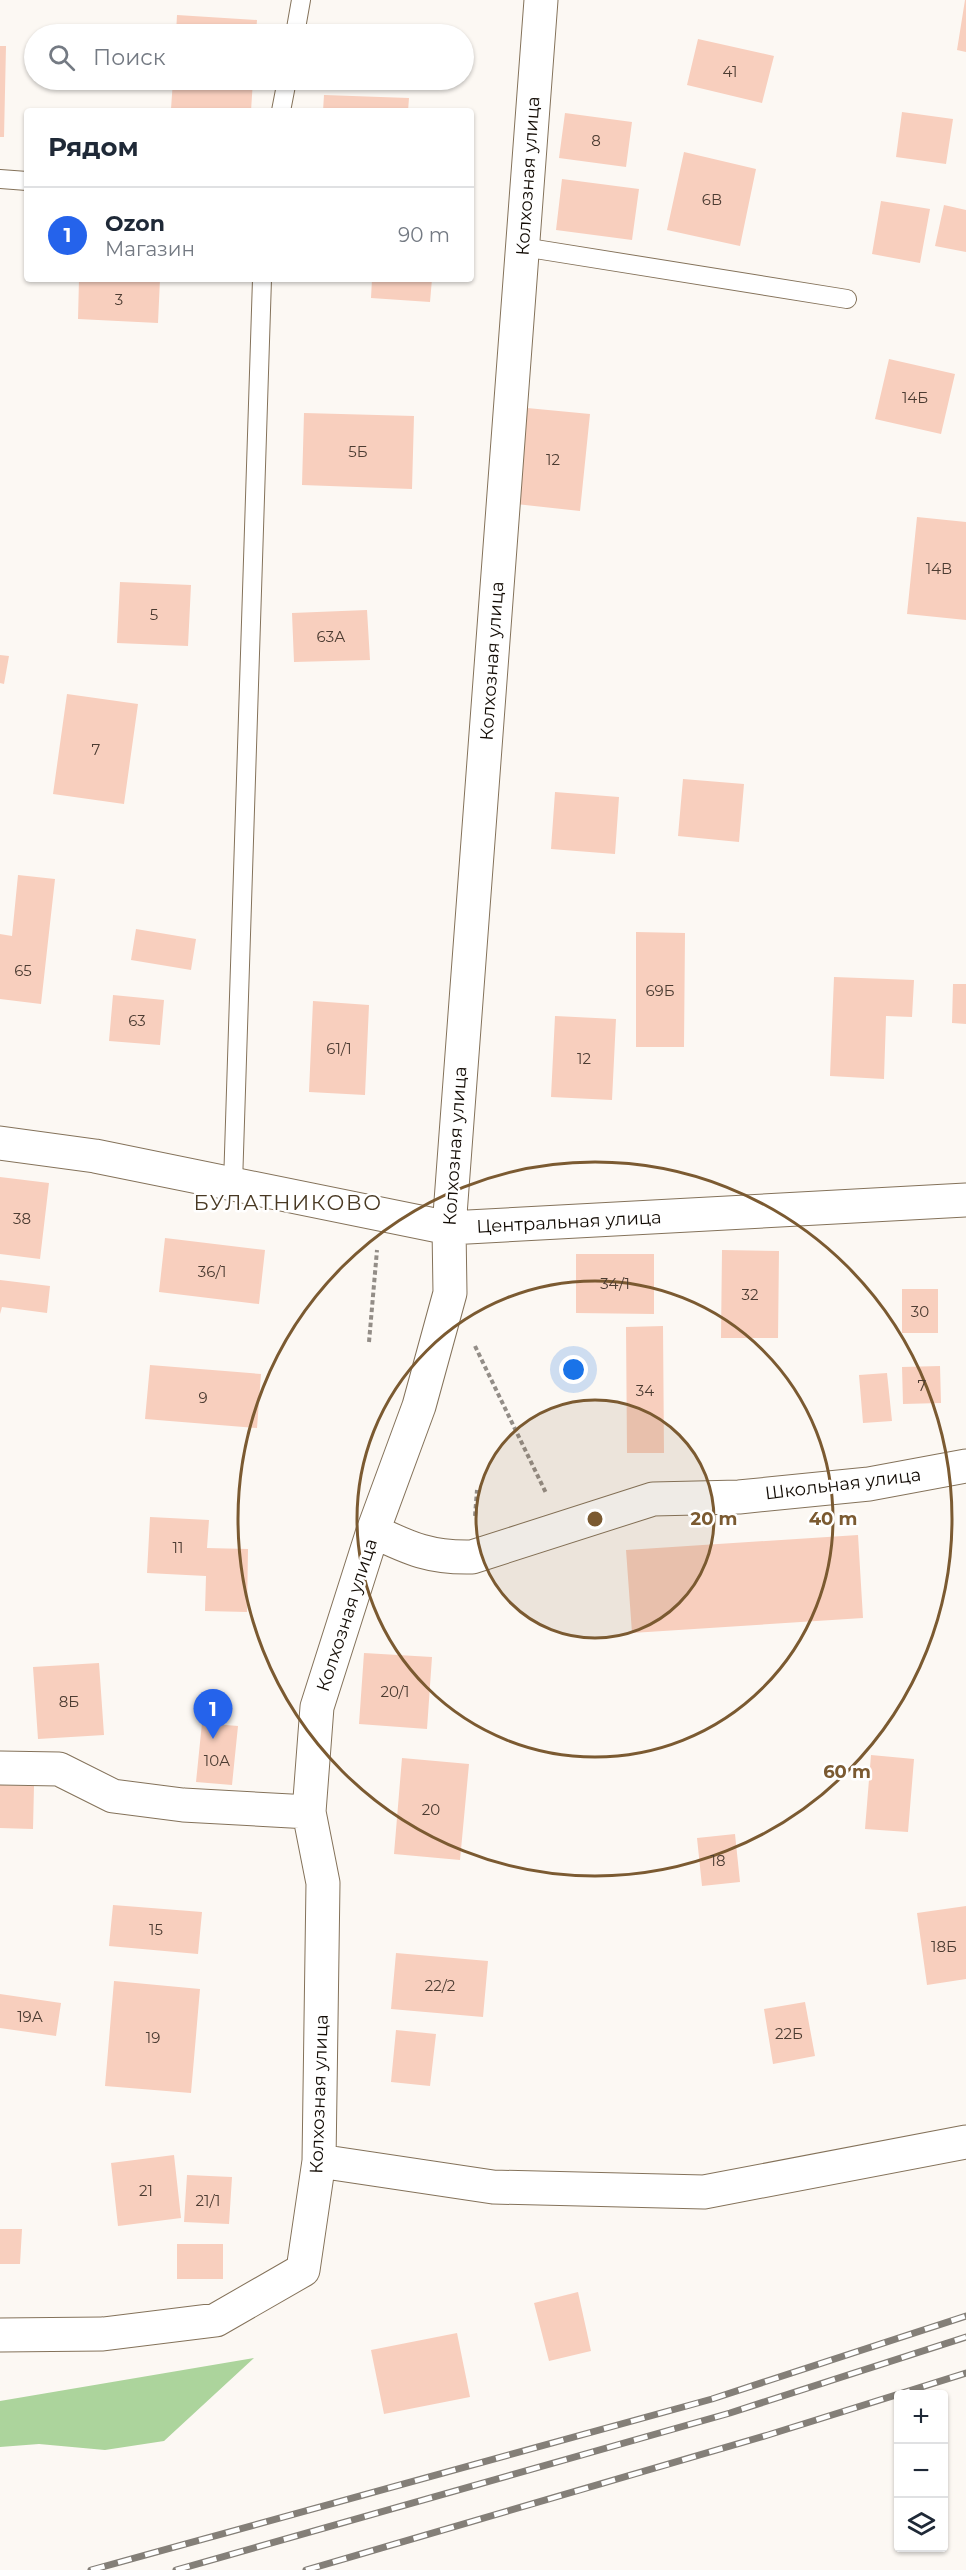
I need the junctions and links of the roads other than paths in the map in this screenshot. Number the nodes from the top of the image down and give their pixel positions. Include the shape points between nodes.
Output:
1 (301, 0) edge
2 (541, 0) edge
3 (297, 24) edge
4 (285, 90) edge
5 (282, 108) edge
6 (0, 179) edge
7 (24, 181) edge
8 (523, 246) junction
9 (262, 282) edge
10 (847, 299) dead end
11 (0, 1143) edge
12 (233, 1184) junction
13 (966, 1200) edge
14 (449, 1228) junction
15 (966, 1466) edge
16 (373, 1531) junction
17 (0, 1768) edge
18 (309, 1812) junction
19 (966, 2142) edge
20 (320, 2161) junction
21 (0, 2335) edge

1 - 3 lane
2 - 8 street, Колхозная улица
4 - 5 lane
6 - 7 lane
8 - 10 lane
8 - 14 street, Колхозная улица
9 - 12 lane
11 - 12 street, Центральная улица via 96,1156
12 - 14 street, Центральная улица
13 - 14 street, Центральная улица
14 - 16 street, Колхозная улица via 450,1293 419,1406
15 - 16 street, Школьная улица via 869,1484 739,1497 653,1499 472,1557 412,1551
16 - 18 street, Колхозная улица via 317,1707
17 - 18 street via 59,1769 113,1797
18 - 20 street, Колхозная улица via 323,1883
19 - 20 street via 704,2192 493,2187
20 - 21 street, Колхозная улица via 303,2270 216,2320 103,2334

